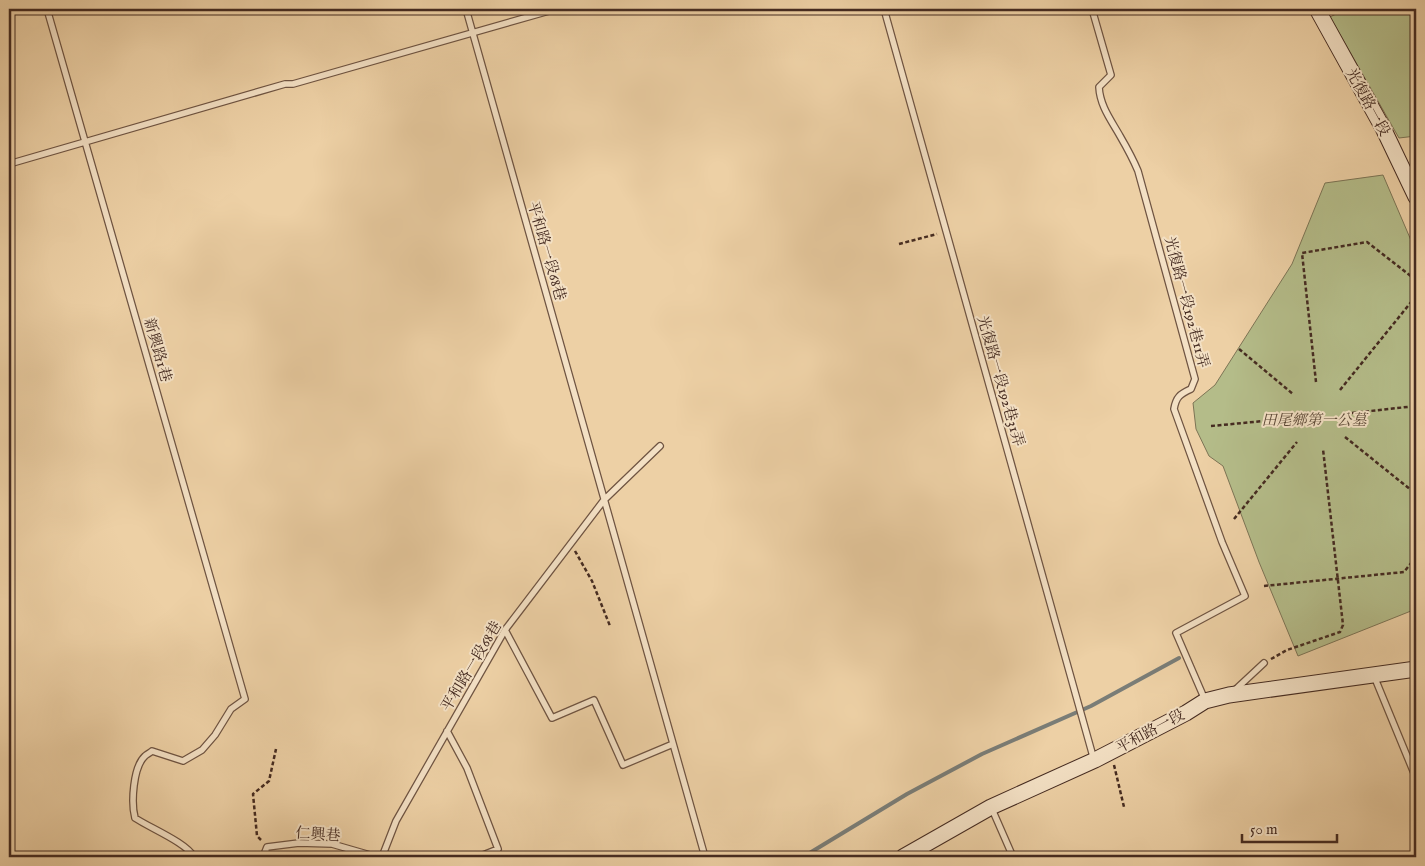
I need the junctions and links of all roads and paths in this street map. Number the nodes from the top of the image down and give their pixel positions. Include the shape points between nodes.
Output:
1 (47, 9) edge
2 (466, 9) edge
3 (556, 9) edge
4 (884, 9) edge
5 (1092, 9) edge
6 (1317, 9) edge
7 (473, 33) junction
8 (85, 142) junction
9 (9, 164) edge
10 (1416, 197) edge
11 (946, 231) junction
12 (899, 244) dead end
13 (1416, 280) edge
14 (1416, 296) edge
15 (1239, 349) dead end
16 (1316, 382) dead end
17 (1340, 390) dead end
18 (1293, 394) dead end
19 (1416, 406) edge
20 (1352, 413) dead end
21 (1285, 419) dead end
22 (1211, 426) dead end
23 (1345, 437) dead end
24 (1297, 442) dead end
25 (660, 446) dead end
26 (1323, 450) dead end
27 (1416, 494) edge
28 (604, 500) junction
29 (1234, 519) dead end
30 (571, 545) junction
31 (1416, 558) edge
32 (1338, 578) junction
33 (1264, 586) dead end
34 (610, 626) dead end
35 (505, 630) junction
36 (1264, 663) joint
37 (1416, 668) edge
38 (1373, 674) junction
39 (1229, 695) junction
40 (1205, 701) junction
41 (447, 731) junction
42 (673, 744) junction
43 (276, 749) dead end
44 (1110, 752) junction
45 (1094, 760) junction
46 (1416, 778) edge
47 (991, 807) junction
48 (1124, 807) dead end
49 (267, 847) junction
50 (194, 857) edge
51 (263, 857) edge
52 (377, 857) edge
53 (382, 857) edge
54 (478, 857) edge
55 (705, 857) edge
56 (903, 857) edge
57 (1013, 857) edge

1 - 8 lane, 新興路1巷
2 - 7 lane, 平和路一段68巷
3 - 7 lane
4 - 11 lane, 光復路一段192巷31弄
5 - 40 lane, 光復路一段192巷11弄 via 1110,75 1099,87 1099,95 1138,171 1195,379 1192,389 1178,395 1174,409 1245,596 1176,633
6 - 10 street, 光復路一段 via 1384,130
7 - 8 lane
7 - 28 lane, 平和路一段68巷
8 - 9 lane
8 - 50 lane, 新興路1巷 via 245,699 231,710 202,750 183,761 152,751 144,757 137,772 132,808 135,818 178,842
11 - 12 path
11 - 45 lane, 光復路一段192巷31弄
13 - 16 path via 1367,242 1302,253
14 - 17 path
15 - 18 path
19 - 20 path
21 - 22 path
23 - 27 path
24 - 29 path
25 - 28 lane
26 - 32 path
28 - 30 lane, 平和路一段68巷
28 - 42 lane, 平和路一段68巷
30 - 34 path via 592,581
30 - 35 lane, 平和路一段68巷
31 - 32 path via 1404,572
32 - 33 path
32 - 36 path via 1343,625 1340,632 1287,650
35 - 41 lane, 平和路一段68巷
35 - 42 lane via 552,718 594,700 623,765
36 - 39 lane
37 - 38 street, 平和路一段
38 - 39 street, 平和路一段
38 - 46 lane
39 - 40 street, 平和路一段
40 - 44 street, 平和路一段
41 - 53 lane, 平和路一段68巷 via 396,821
41 - 54 lane via 467,768 498,849
42 - 55 lane, 平和路一段68巷
43 - 49 path via 270,781 253,794 257,836
44 - 45 street, 平和路一段
44 - 48 path
45 - 47 street, 平和路一段
47 - 56 street, 平和路一段
47 - 57 lane
49 - 51 lane
49 - 52 lane, 仁興巷 via 299,843 332,844

